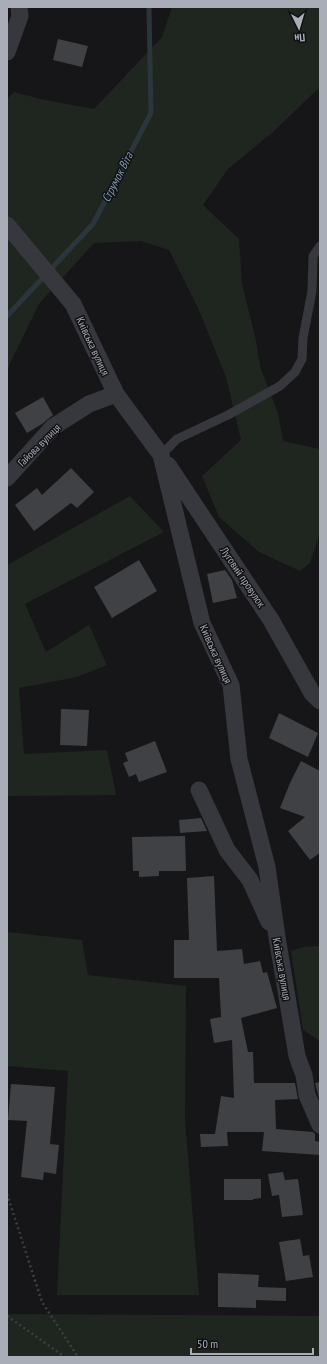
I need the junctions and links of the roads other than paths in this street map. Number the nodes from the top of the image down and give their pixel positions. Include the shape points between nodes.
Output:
1 (18, 7) edge
2 (7, 52) edge
3 (7, 225) edge
4 (320, 246) edge
5 (116, 394) junction
6 (161, 454) junction
7 (7, 478) edge
8 (320, 701) edge
9 (199, 790) dead end
10 (277, 938) junction
11 (320, 1125) edge

1 - 2 street via 20,16
3 - 5 street, Київська вулиця via 73,304
4 - 6 lane via 312,256 312,291 303,338 302,359 294,372 280,386 177,439
5 - 6 street, Київська вулиця
5 - 7 street, Гайова вулиця via 90,404 53,427
6 - 8 street, Луговий провулок via 271,620 312,693
6 - 10 street, Київська вулиця via 202,623 231,684 239,759 267,867
9 - 10 street via 227,850 250,880
10 - 11 street, Київська вулиця via 297,1056 307,1094

